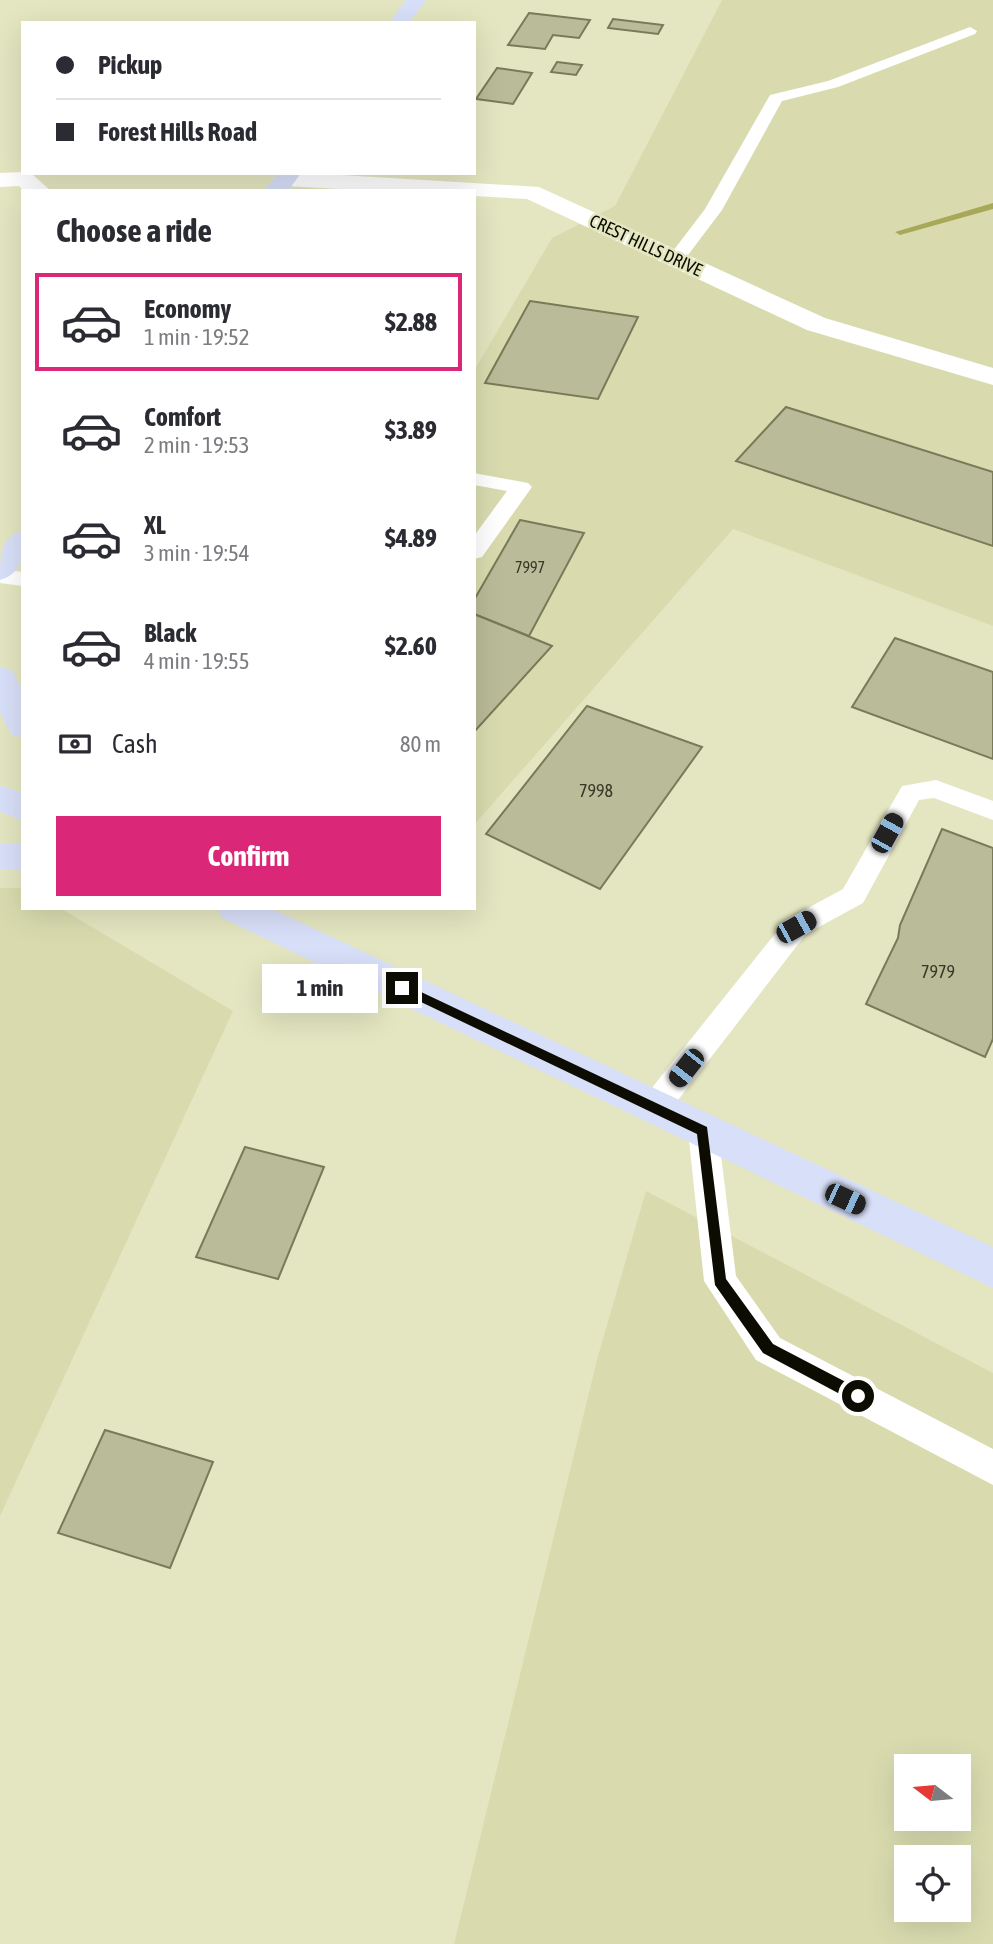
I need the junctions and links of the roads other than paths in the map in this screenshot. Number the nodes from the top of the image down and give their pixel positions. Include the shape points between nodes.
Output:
1 (416, 0) edge
2 (400, 21) edge
3 (970, 31) dead end
4 (0, 180) edge
5 (284, 181) edge
6 (36, 189) edge
7 (464, 189) edge
8 (476, 190) edge
9 (676, 259) junction
10 (993, 377) edge
11 (476, 479) edge
12 (21, 542) edge
13 (476, 549) edge
14 (0, 570) edge
15 (0, 576) edge
16 (21, 579) edge
17 (0, 678) edge
18 (21, 722) edge
19 (0, 797) edge
20 (21, 807) edge
21 (993, 811) edge
22 (0, 857) edge
23 (21, 857) edge
24 (244, 910) edge
25 (278, 918) edge
26 (654, 1108) junction
27 (703, 1131) junction
28 (991, 1263) edge
29 (993, 1468) edge

1 - 2 street
3 - 9 lane via 833,84 776,98 713,210
4 - 6 street via 24,179
5 - 7 street, CREST HILLS DRIVE
8 - 9 street, CREST HILLS DRIVE via 531,192
9 - 10 street, CREST HILLS DRIVE via 816,324
11 - 13 lane via 522,487
12 - 14 street
15 - 16 lane
17 - 18 street
19 - 20 street
21 - 26 lane via 936,789 911,792 853,895 796,927
22 - 23 street
24 - 25 street
25 - 26 street
26 - 27 street
27 - 28 street
27 - 29 lane via 720,1281 768,1349

